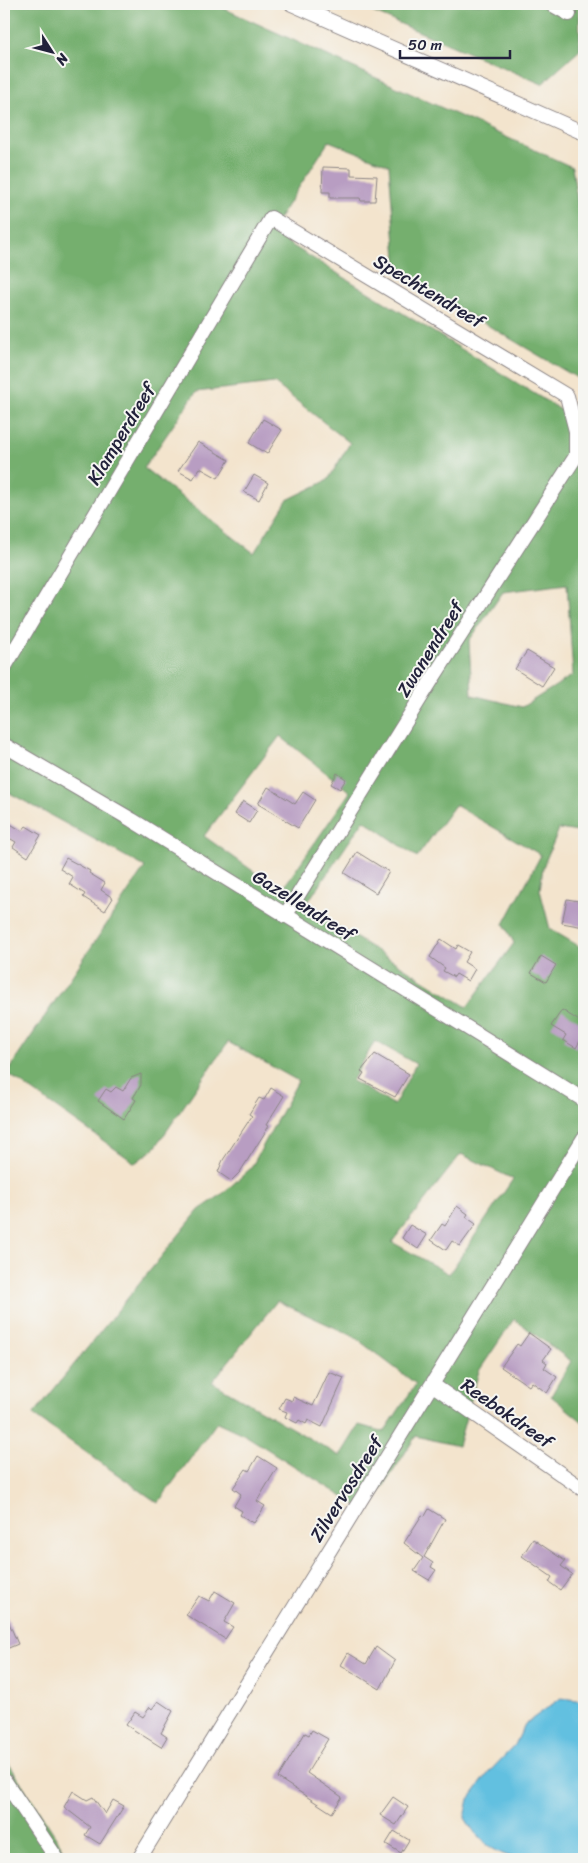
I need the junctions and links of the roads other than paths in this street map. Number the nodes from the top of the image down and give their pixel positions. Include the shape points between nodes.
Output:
1 (292, 4) edge
2 (551, 4) edge
3 (569, 14) dead end
4 (582, 132) edge
5 (271, 218) joint
6 (567, 396) joint
7 (4, 668) edge
8 (4, 745) edge
9 (285, 916) junction
10 (584, 1100) edge
11 (584, 1138) edge
12 (433, 1385) junction
13 (584, 1490) edge
14 (4, 1780) edge
15 (57, 1859) edge
16 (139, 1859) edge

1 - 4 street
2 - 3 street
5 - 6 street, Spechtendreef
5 - 7 street, Klamperdreef
6 - 9 street, Zwanendreef via 576,431 576,456
8 - 9 street, Gazellendreef
9 - 10 street, Gazellendreef
11 - 12 street, Zilvervosdreef
12 - 13 street, Reebokdreef
12 - 16 street, Zilvervosdreef
14 - 15 street

